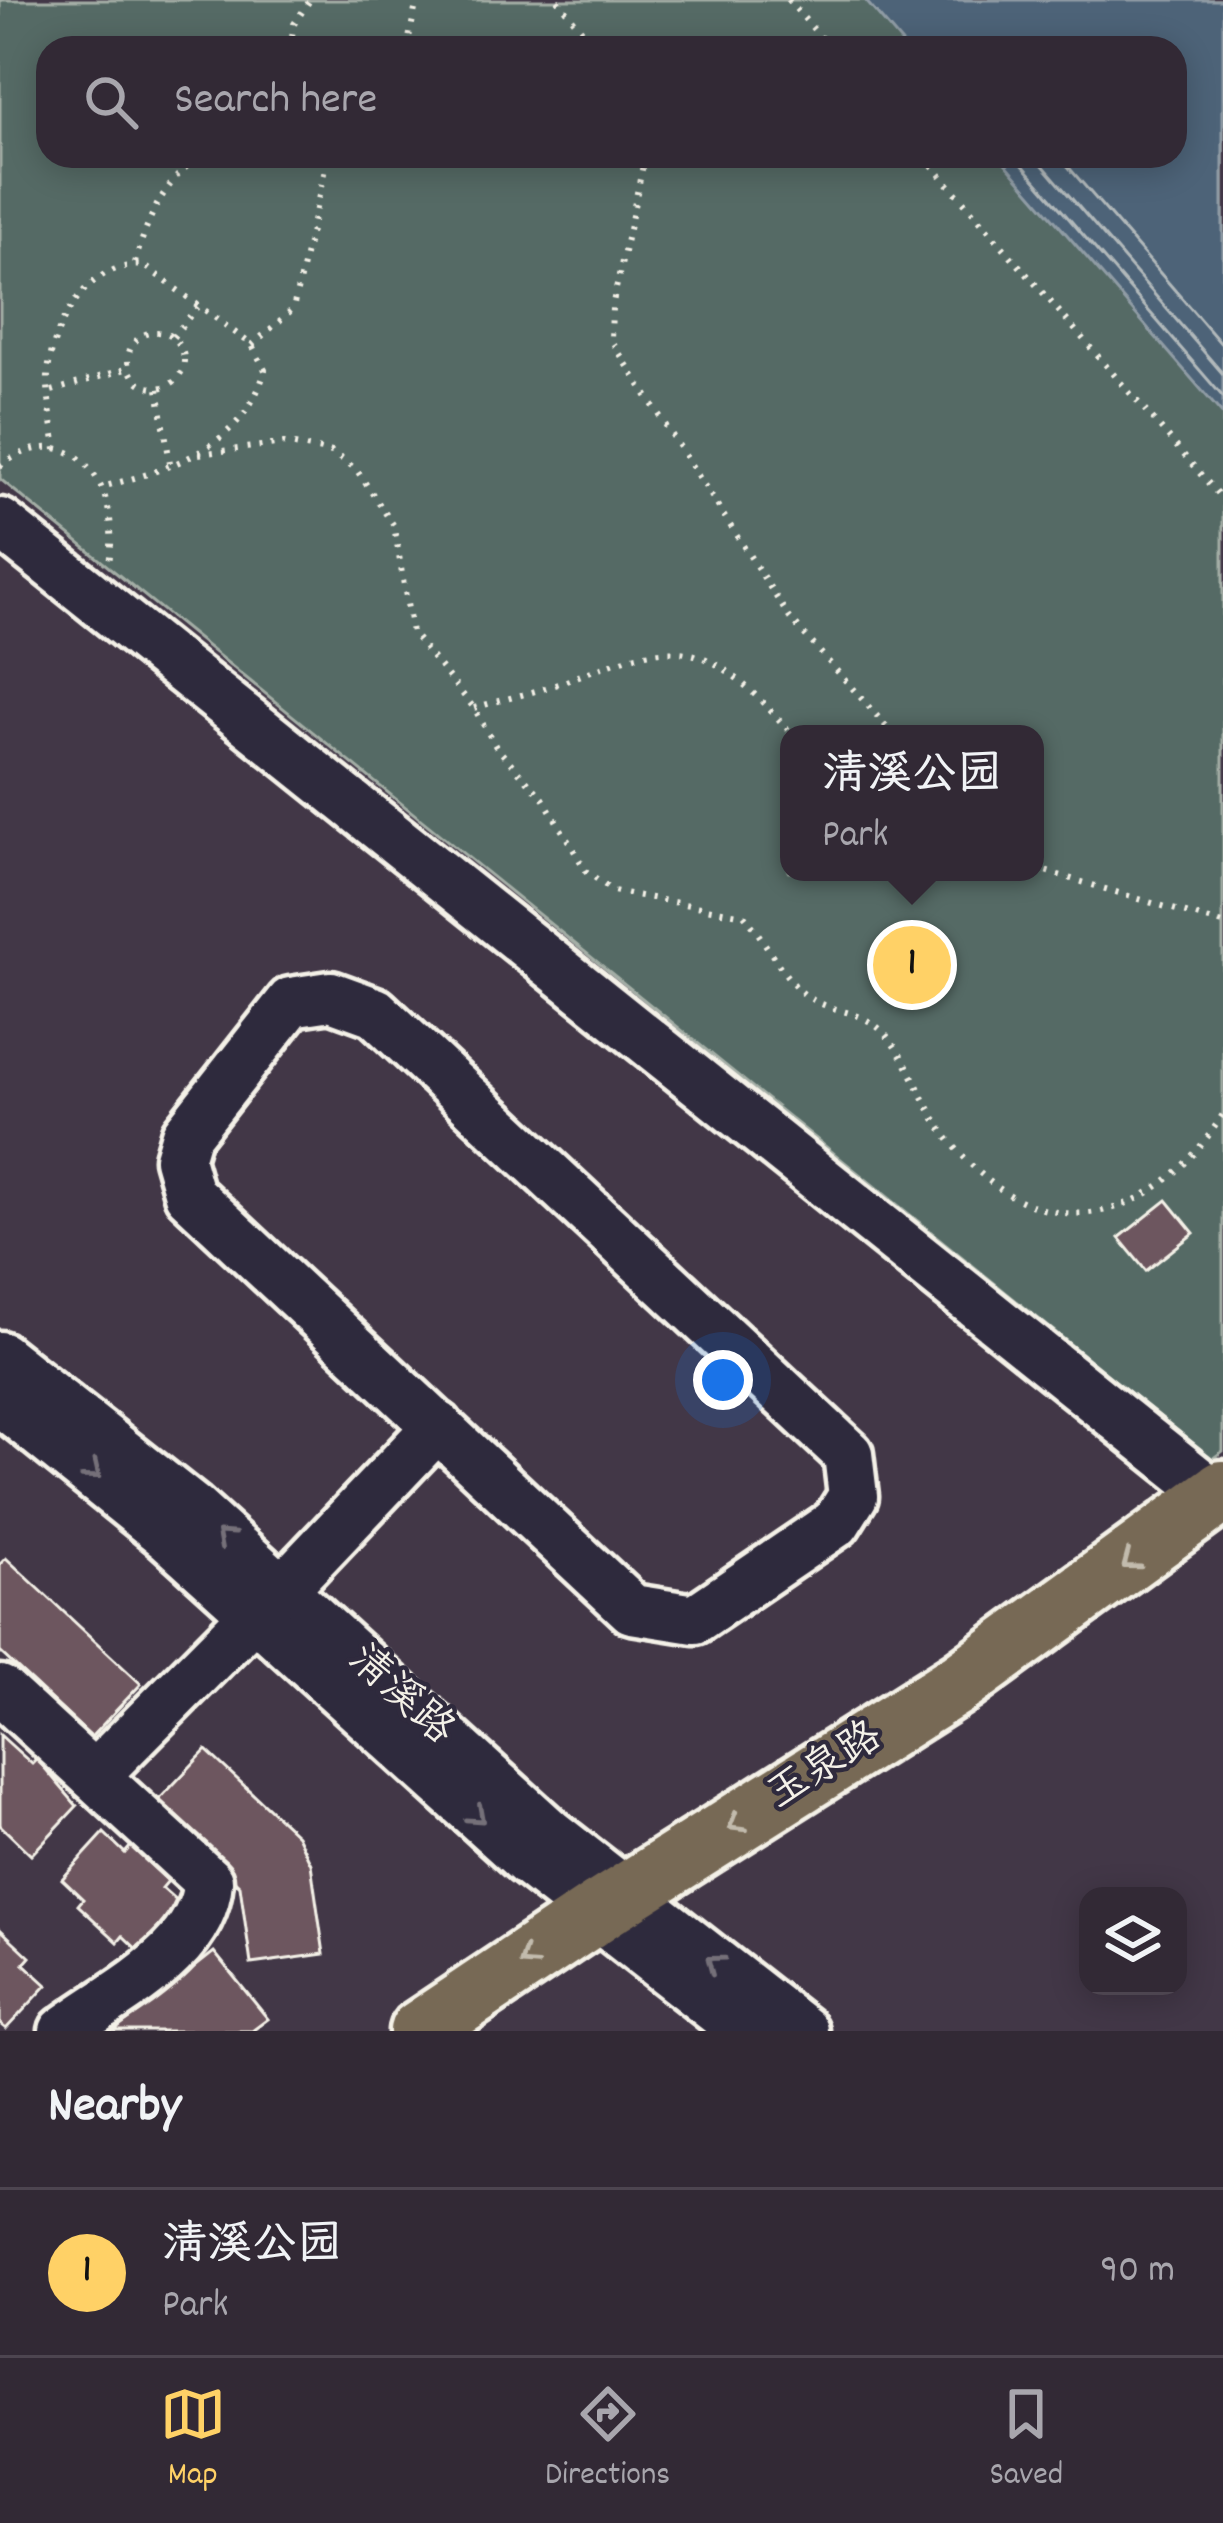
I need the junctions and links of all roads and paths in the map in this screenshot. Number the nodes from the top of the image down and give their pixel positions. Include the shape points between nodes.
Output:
1 (310, 0) edge
2 (417, 0) edge
3 (556, 0) edge
4 (788, 0) edge
5 (292, 36) edge
6 (410, 36) edge
7 (587, 36) edge
8 (820, 36) edge
9 (186, 168) edge
10 (325, 168) edge
11 (642, 168) edge
12 (934, 168) edge
13 (134, 265) junction
14 (198, 306) junction
15 (173, 337) junction
16 (252, 345) junction
17 (129, 368) junction
18 (158, 389) junction
19 (50, 391) junction
20 (56, 450) junction
21 (199, 454) junction
22 (0, 466) edge
23 (171, 469) junction
24 (105, 486) junction
25 (1223, 500) edge
26 (0, 523) edge
27 (94, 598) junction
28 (474, 708) junction
29 (784, 725) edge
30 (884, 725) edge
31 (1044, 871) edge
32 (1223, 924) edge
33 (1223, 1114) edge
34 (0, 1356) edge
35 (0, 1401) edge
36 (438, 1426) junction
37 (1221, 1510) edge
38 (269, 1602) junction
39 (0, 1690) edge
40 (94, 1776) junction
41 (626, 1918) junction
42 (64, 2031) edge
43 (421, 2031) edge
44 (494, 2031) edge
45 (744, 2031) edge
46 (803, 2031) edge

1 - 5 path
2 - 6 path
3 - 7 path
4 - 8 path
9 - 13 path via 148,215
10 - 16 path via 293,310
11 - 30 path via 611,340 789,617
12 - 25 path
13 - 14 path
13 - 19 path via 80,292 56,338
14 - 15 path
14 - 16 path
15 - 17 path via 137,339
15 - 18 path via 182,346 182,371
16 - 21 path via 264,360 260,389
17 - 18 path via 140,384
17 - 19 path
18 - 23 path
19 - 20 path
20 - 22 path via 25,452
20 - 24 path via 85,462
21 - 23 path
21 - 28 path via 284,443 332,452 356,469 394,526 407,624
23 - 24 path
24 - 27 path via 112,542
26 - 27 street
27 - 37 street
28 - 29 path via 665,648 741,680
28 - 33 path via 586,871 614,891 743,915 806,995 831,1010 861,1014 884,1033 952,1144 990,1182 1037,1209 1084,1214 1134,1203 1179,1174
31 - 32 path
38 -> 34 street, 清溪路 via 131,1456
35 -> 38 street, 清溪路
36 - 36 street via 632,1609 658,1617 695,1619 836,1522 853,1496 848,1454 375,1012 331,996 291,1002 186,1135 180,1171 189,1193
36 - 38 street
37 - 41 main road, 玉泉路
38 - 40 street
38 - 41 street, 清溪路
39 - 40 street
40 - 42 street via 208,1881 207,1900 179,1948
41 -> 43 main road, 玉泉路
41 - 44 main road, 玉泉路
41 - 45 street, 清溪路
46 -> 41 street, 清溪路

